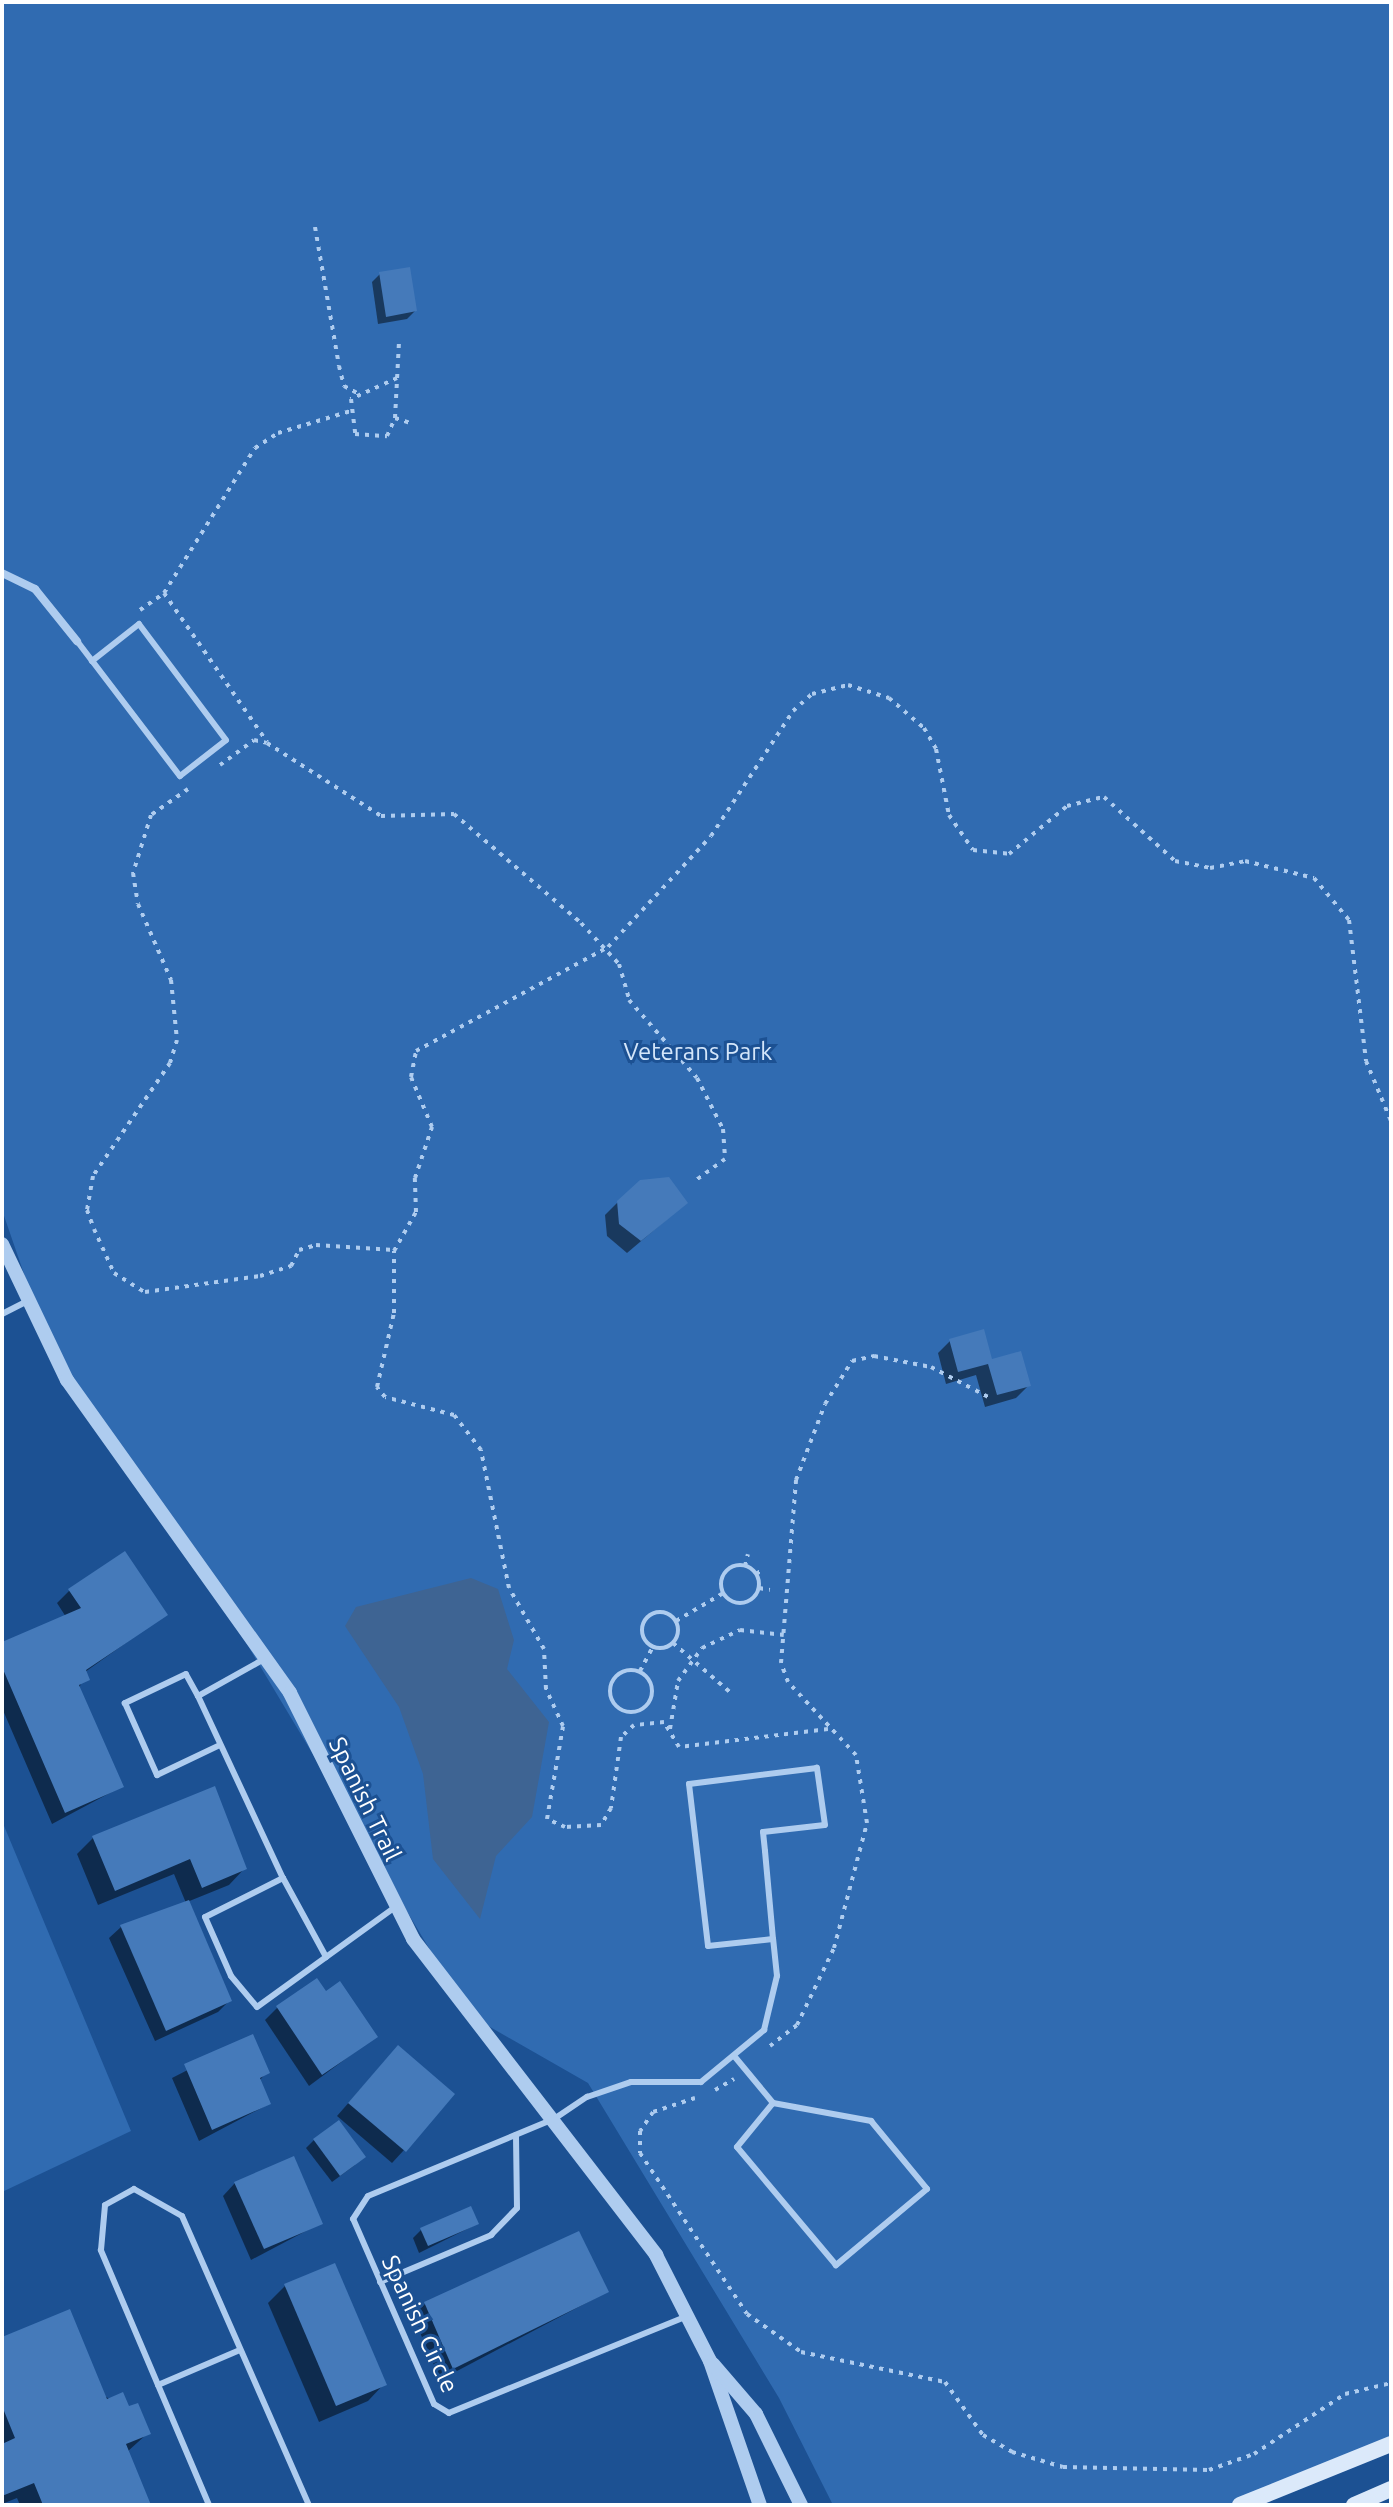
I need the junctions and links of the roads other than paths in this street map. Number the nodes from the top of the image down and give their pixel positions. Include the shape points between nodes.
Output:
1 (2, 573) edge
2 (77, 641) joint
3 (92, 661) junction
4 (2, 1244) edge
5 (26, 1302) junction
6 (2, 1314) edge
7 (267, 1657) junction
8 (198, 1696) junction
9 (220, 1745) junction
10 (283, 1878) junction
11 (395, 1907) junction
12 (773, 1939) junction
13 (326, 1957) junction
14 (735, 2057) junction
15 (773, 2103) junction
16 (554, 2119) junction
17 (516, 2135) junction
18 (380, 2282) junction
19 (688, 2315) junction
20 (240, 2350) junction
21 (710, 2361) junction
22 (158, 2385) junction
23 (1391, 2444) edge
24 (1391, 2489) edge
25 (209, 2505) edge
26 (309, 2505) edge
27 (760, 2505) edge
28 (801, 2505) edge
29 (1240, 2505) edge
30 (1354, 2505) edge

1 - 2 street via 35,589
2 - 3 lane
3 - 3 lane via 180,776 226,740 139,624
4 - 5 street, Spanish Trail
5 - 6 lane
5 - 7 street, Spanish Trail via 107,1441
7 - 8 lane
7 - 11 street, Spanish Trail
8 - 9 lane
8 - 9 lane via 186,1674 125,1703 157,1775
9 - 10 lane
10 - 13 lane
10 - 13 lane via 205,1917 231,1976 257,2007
11 - 13 lane
11 - 16 street, Spanish Trail via 445,1985
12 - 12 lane, Spanish Circle via 763,1832 825,1825 817,1768 689,1784 708,1946
12 - 14 lane, Spanish Circle via 772,2006 764,2030
14 - 15 lane
14 - 16 lane, Spanish Circle via 701,2082 631,2082 587,2097
15 - 15 lane via 871,2121 927,2189 836,2265 737,2147
16 - 17 lane, Spanish Circle
16 - 19 street, Spanish Trail via 656,2255
17 - 18 lane via 517,2208 491,2235
17 - 18 lane, Spanish Circle via 360,2202 355,2227
18 - 19 lane, Spanish Circle via 434,2404 449,2413
19 - 21 street, Spanish Trail
20 - 22 lane
20 - 22 lane via 182,2216 134,2189 105,2205 101,2250
20 - 26 lane
21 - 27 street, Spanish Trail
21 - 28 street, Spanish Trail via 756,2414
22 - 25 lane
23 - 29 main road
24 - 30 main road

